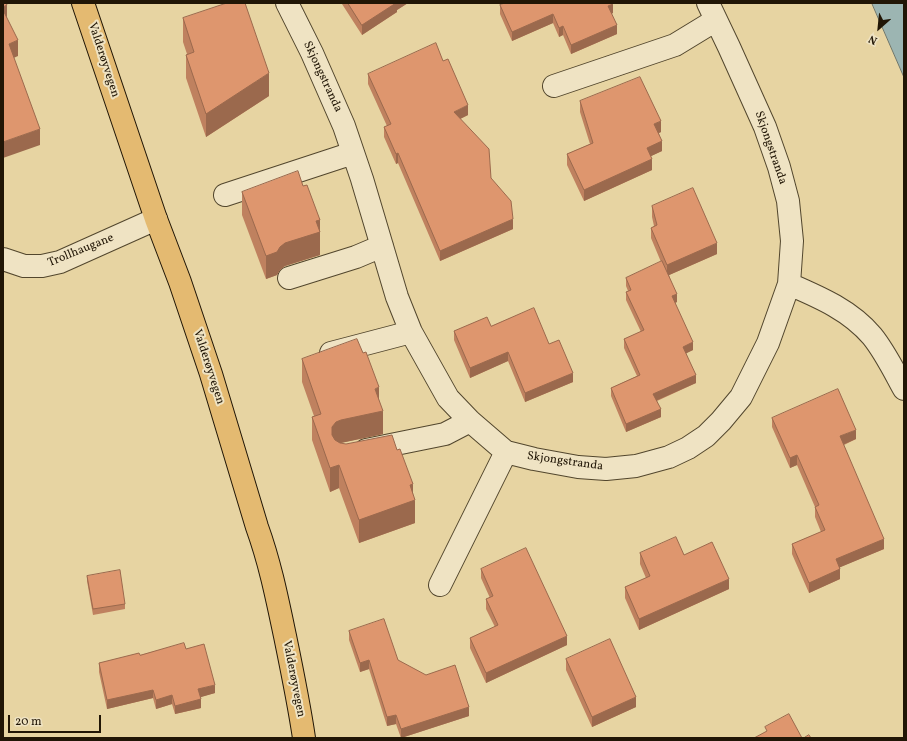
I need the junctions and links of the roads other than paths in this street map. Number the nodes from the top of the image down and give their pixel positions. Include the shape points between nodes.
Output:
1 (83, 3) edge
2 (287, 3) edge
3 (712, 11) edge
4 (554, 86) dead end
5 (353, 153) junction
6 (225, 195) dead end
7 (156, 219) junction
8 (382, 246) junction
9 (3, 259) edge
10 (289, 278) dead end
11 (789, 284) junction
12 (411, 332) junction
13 (309, 358) edge
14 (904, 389) edge
15 (470, 421) junction
16 (506, 452) junction
17 (344, 455) edge
18 (440, 585) dead end
19 (304, 738) edge

1 - 7 main road, Valderøyvegen
2 - 5 street, Skjongstranda via 312,53
3 - 4 street, Skjongstranda via 675,45
3 - 11 street, Skjongstranda via 765,127 779,167 788,201 792,241
5 - 6 street
5 - 8 street, Skjongstranda
7 - 9 street, Trollhaugane via 60,262 24,266
7 - 19 main road, Valderøyvegen via 211,374 266,551 274,580
8 - 10 street
8 - 12 street, Skjongstranda via 397,297
11 - 14 street via 833,304 856,320 882,350
11 - 16 street, Skjongstranda via 768,344 741,397 706,436 688,448 669,457 636,466 606,469 534,459
12 - 13 street
12 - 15 street, Skjongstranda via 448,398
15 - 16 street, Skjongstranda
15 - 17 street via 445,434
16 - 18 street

